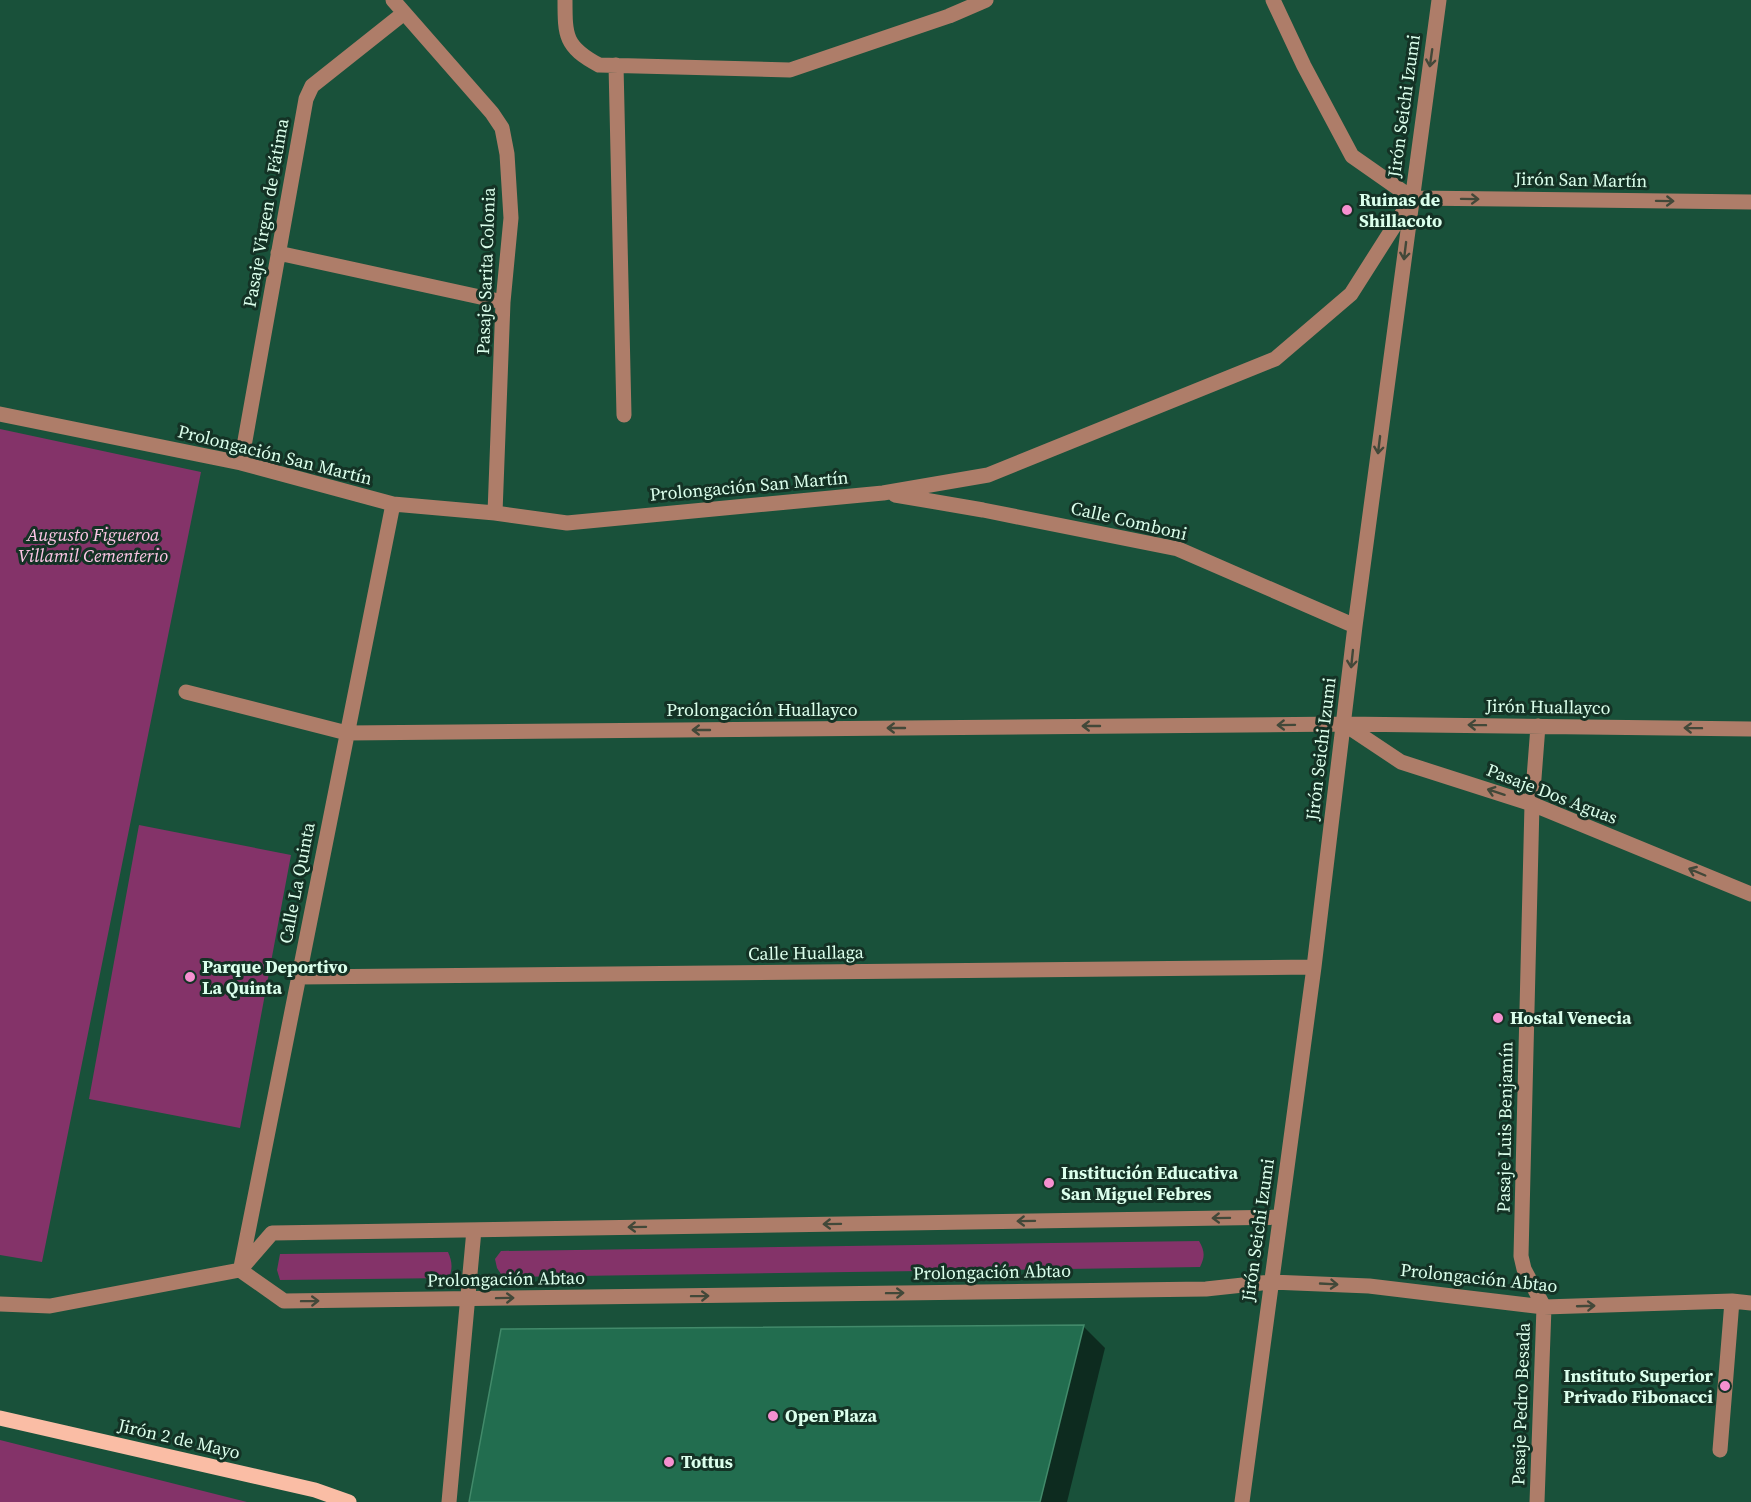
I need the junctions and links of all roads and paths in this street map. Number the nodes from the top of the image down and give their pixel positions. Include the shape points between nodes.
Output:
1 (393, 0) edge
2 (565, 0) edge
3 (986, 0) edge
4 (1273, 0) edge
5 (1439, 0) edge
6 (404, 13) junction
7 (616, 65) junction
8 (1412, 198) junction
9 (1751, 202) edge
10 (278, 253) junction
11 (503, 302) junction
12 (0, 414) edge
13 (624, 415) dead end
14 (241, 463) junction
15 (883, 493) junction
16 (393, 504) junction
17 (495, 513) junction
18 (1355, 626) junction
19 (186, 692) dead end
20 (1344, 724) junction
21 (1538, 726) junction
22 (1751, 729) edge
23 (347, 733) junction
24 (1532, 804) junction
25 (1751, 894) edge
26 (1314, 967) junction
27 (299, 977) junction
28 (1280, 1217) junction
29 (474, 1230) junction
30 (240, 1270) junction
31 (1271, 1282) junction
32 (468, 1299) junction
33 (1732, 1301) junction
34 (1751, 1303) edge
35 (0, 1304) edge
36 (1544, 1307) junction
37 (0, 1418) edge
38 (1720, 1450) dead end
39 (349, 1502) edge
40 (449, 1502) edge
41 (1242, 1502) edge
42 (1537, 1502) edge

1 - 6 street, Pasaje Sarita Colonia
2 - 7 street via 569,42 582,56 599,65
3 - 7 street via 790,70
4 - 8 street via 1352,156
5 -> 8 street, Jirón Seichi Izumi
6 - 10 street, Pasaje Virgen de Fátima via 312,86 306,99
6 - 11 street, Pasaje Sarita Colonia via 502,128 511,218
7 - 13 street
8 -> 9 street, Jirón San Martín
8 - 15 street, Prolongación San Martín via 1351,294 1275,359 988,475
8 -> 18 street, Jirón Seichi Izumi
10 - 11 street
10 - 14 street, Pasaje Virgen de Fátima
11 - 17 street, Pasaje Sarita Colonia
12 - 14 street, Prolongación San Martín
14 - 16 street, Prolongación San Martín
15 - 17 street, Prolongación San Martín via 567,523
15 - 18 street, Calle Comboni via 1178,549
16 - 17 street, Prolongación San Martín
16 - 23 street, Calle La Quinta
18 -> 20 street, Jirón Seichi Izumi
19 - 23 street, Prolongación Huallayco
21 -> 20 street, Jirón Huallayco
20 -> 23 street, Prolongación Huallayco
24 -> 20 street, Pasaje Dos Aguas via 1401,762
20 - 26 street, Jirón Seichi Izumi
22 -> 21 street, Jirón Huallayco
21 - 24 street, Pasaje Luis Benjamín
23 - 27 street, Calle La Quinta
25 -> 24 street, Pasaje Dos Aguas
24 - 36 street, Pasaje Luis Benjamín via 1521,1256
26 - 27 street, Calle Huallaga
26 - 28 street, Jirón Seichi Izumi
27 - 30 street, Calle La Quinta
28 -> 29 street
28 - 31 street, Jirón Seichi Izumi
29 - 30 street via 272,1233
29 - 32 street
30 -> 32 street, Prolongación Abtao via 284,1301
30 - 35 street via 50,1306
32 -> 31 street, Prolongación Abtao via 1206,1289
31 -> 36 street, Prolongación Abtao via 1370,1286
31 - 41 street, Jirón Seichi Izumi
32 - 40 street
33 - 34 street, Prolongación Abtao
36 -> 33 street, Prolongación Abtao
33 - 38 street
36 - 42 street, Pasaje Pedro Besada
37 - 39 main road, Jirón 2 de Mayo via 315,1490

